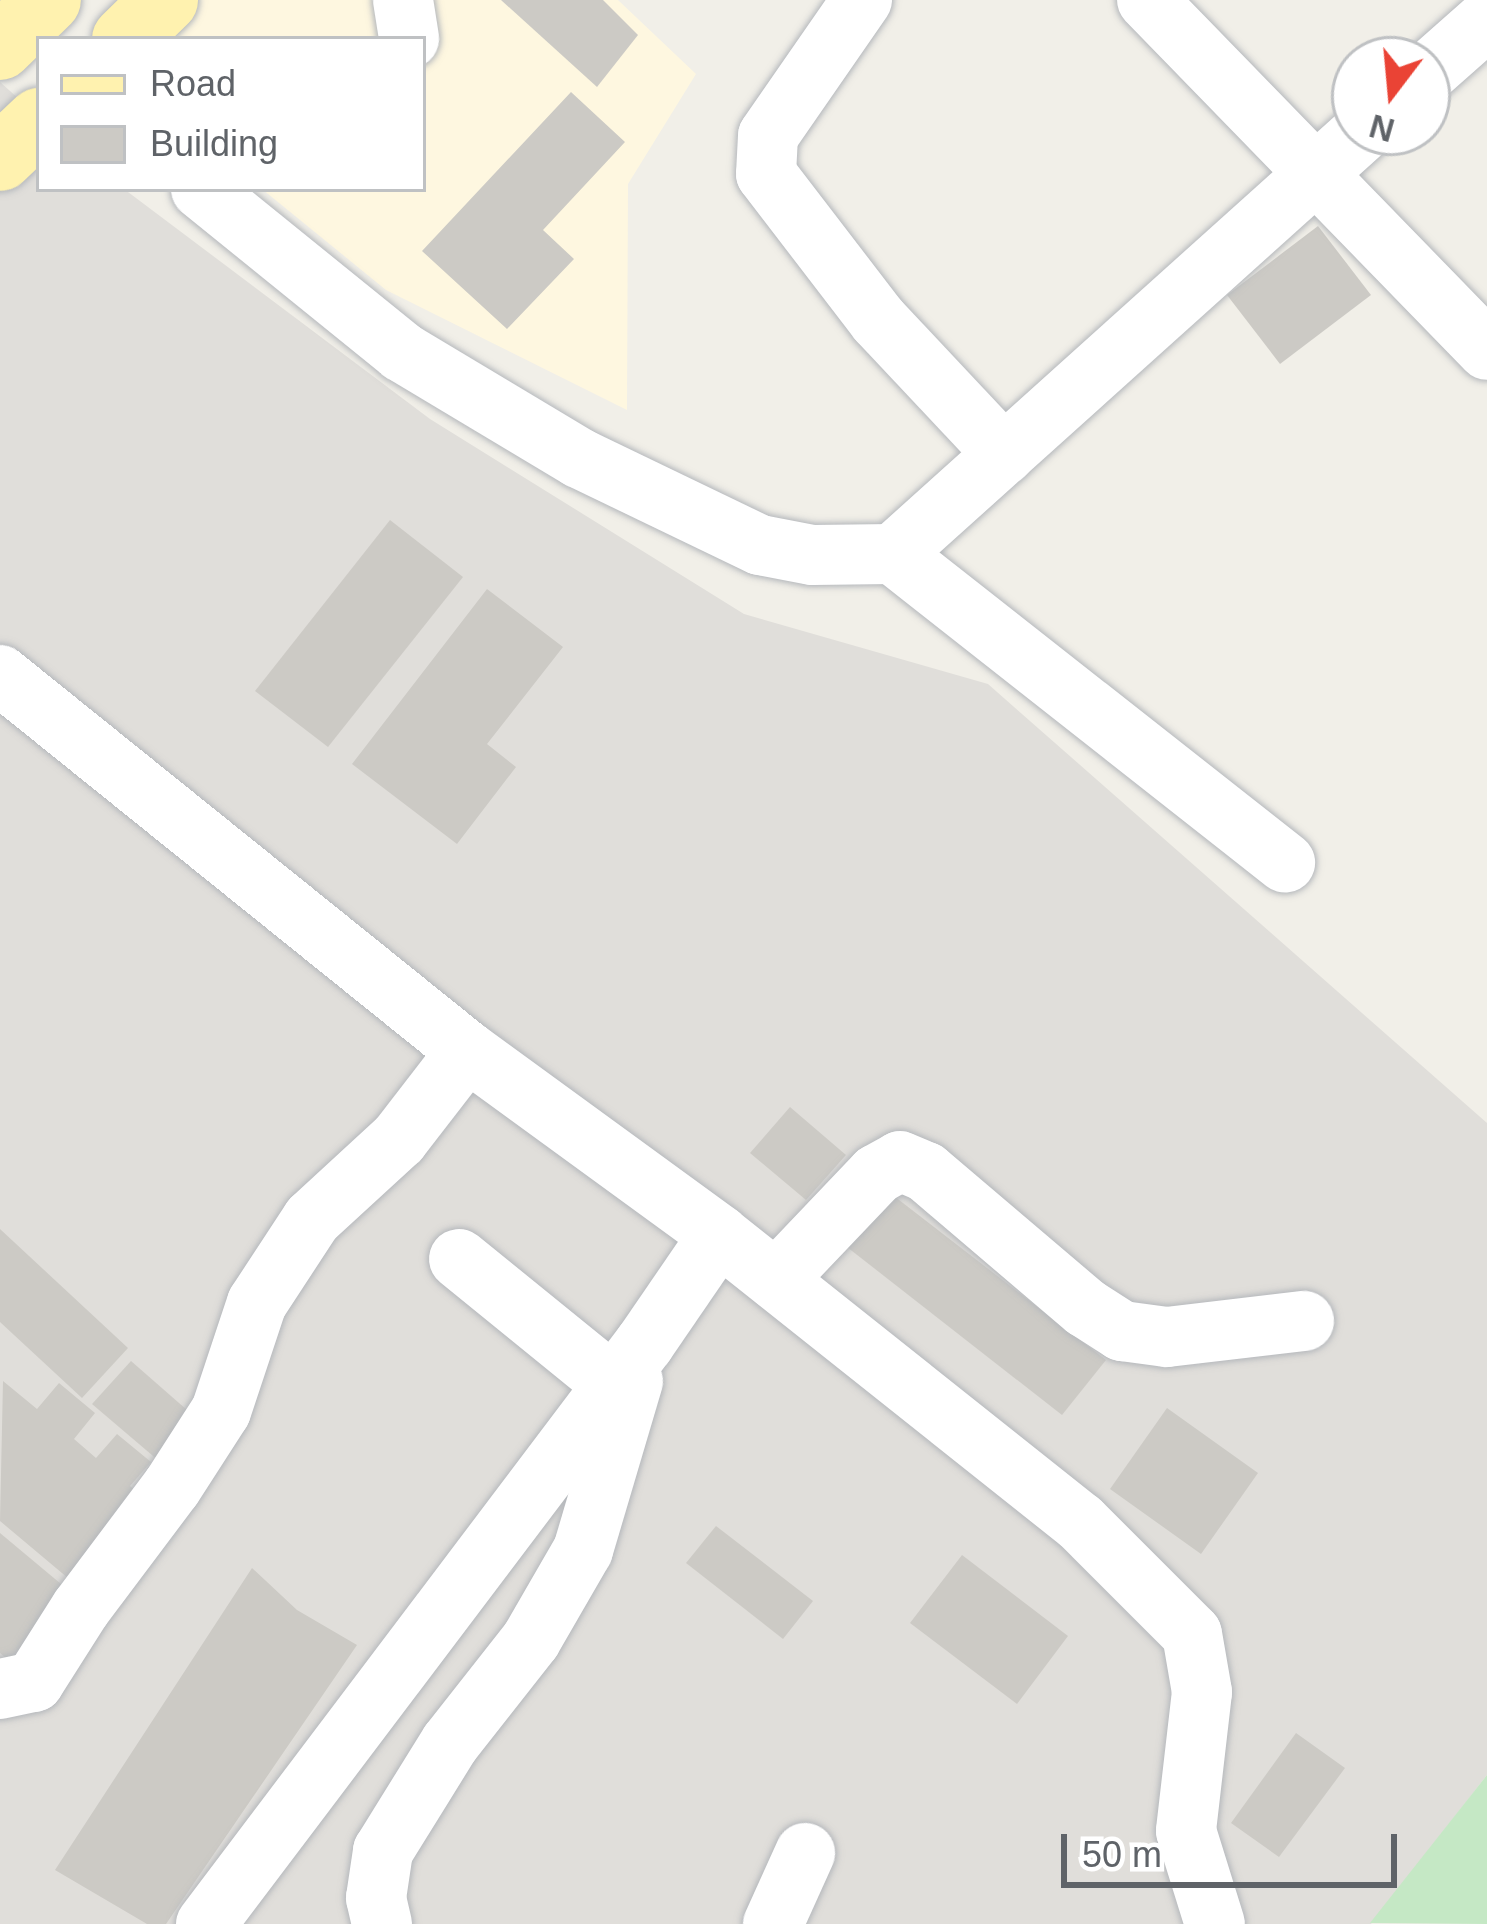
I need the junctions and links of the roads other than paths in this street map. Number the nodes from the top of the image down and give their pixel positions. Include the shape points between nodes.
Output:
1 (403, 0) edge
2 (862, 0) edge
3 (1148, 0) edge
4 (1487, 20) edge
5 (409, 36) edge
6 (1451, 52) edge
7 (36, 124) edge
8 (1331, 145) edge
9 (1336, 156) edge
10 (1343, 156) edge
11 (0, 158) edge
12 (205, 192) edge
13 (1487, 350) edge
14 (1004, 454) junction
15 (893, 554) junction
16 (0, 675) edge
17 (1285, 862) dead end
18 (467, 1052) junction
19 (719, 1235) junction
20 (459, 1259) dead end
21 (776, 1280) junction
22 (1304, 1321) dead end
23 (629, 1364) junction
24 (0, 1689) edge
25 (805, 1853) dead end
26 (206, 1924) edge
27 (382, 1924) edge
28 (773, 1924) edge
29 (1215, 1924) edge

1 - 5 street
2 - 14 street via 768,136 766,174 879,321
3 - 8 street
4 - 6 street
7 - 11 main road
9 - 14 street
10 - 13 street
12 - 15 street via 402,352 579,458 760,545 812,555
14 - 15 street
15 - 17 street
16 - 18 street
18 - 19 street
18 - 24 street via 399,1139 312,1219 257,1303 221,1412 172,1487 34,1682
19 - 21 street
19 - 23 street
20 - 23 street
21 - 22 street via 877,1174 900,1161 926,1172 1122,1331 1167,1337
21 - 29 street via 1079,1522 1192,1634 1202,1692 1186,1831
23 - 26 street
23 - 27 street via 583,1550 531,1640 450,1743 383,1852 376,1898
25 - 28 street

